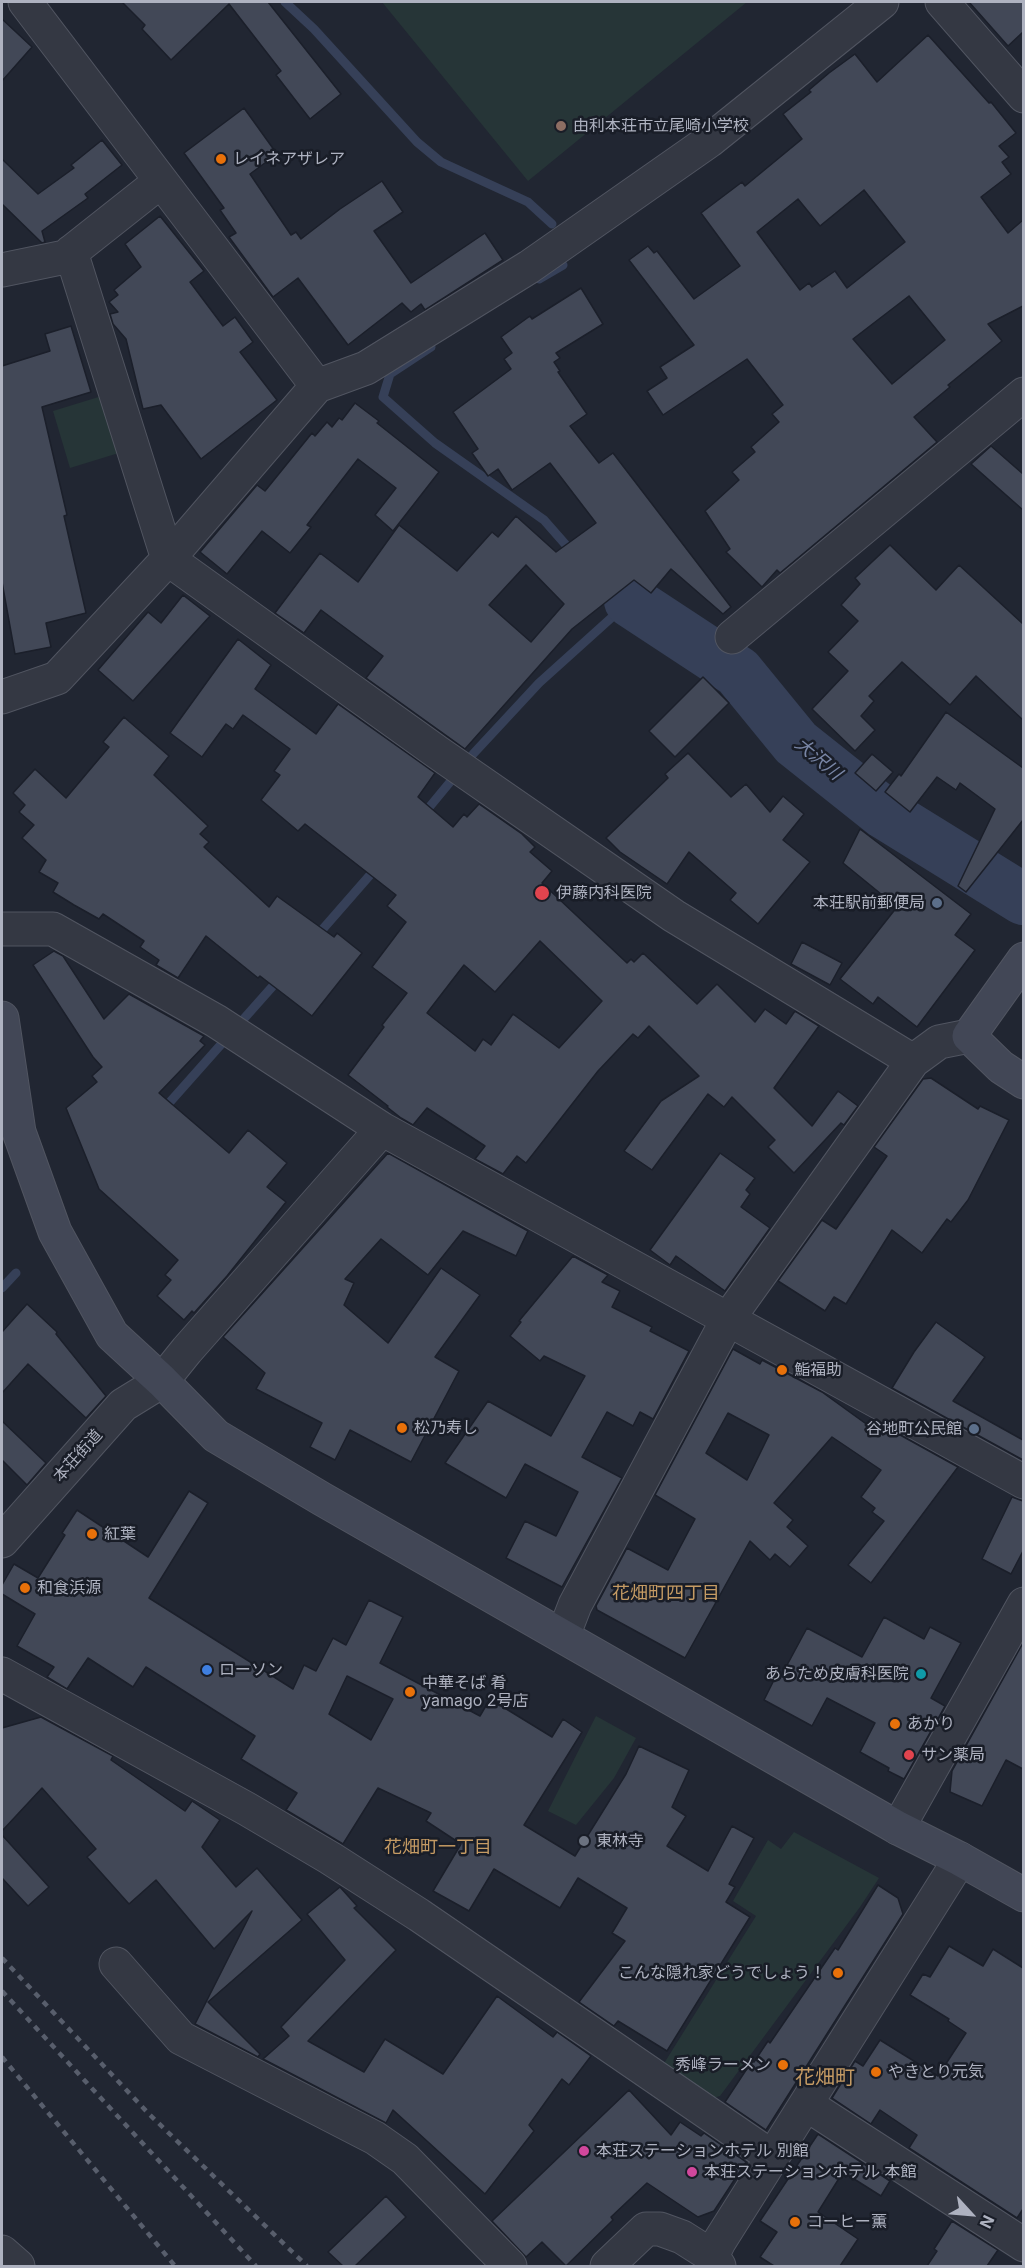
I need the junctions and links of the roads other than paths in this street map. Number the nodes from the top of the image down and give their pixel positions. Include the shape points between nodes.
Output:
1 (25, 2) edge
2 (882, 2) edge
3 (942, 2) edge
4 (1023, 96) edge
5 (161, 181) junction
6 (71, 252) junction
7 (2, 270) edge
8 (317, 386) junction
9 (1023, 394) edge
10 (168, 559) junction
11 (732, 637) dead end
12 (2, 697) edge
13 (2, 929) edge
14 (1023, 959) edge
15 (2, 1018) edge
16 (969, 1036) junction
17 (913, 1061) junction
18 (1023, 1082) edge
19 (382, 1129) junction
20 (728, 1319) junction
21 (162, 1381) junction
22 (1023, 1482) edge
23 (2, 1541) edge
24 (1023, 1604) edge
25 (563, 1636) junction
26 (2, 1674) edge
27 (898, 1828) junction
28 (960, 1859) junction
29 (1023, 1895) edge
30 (116, 1964) dead end
31 (806, 2104) junction
32 (772, 2157) junction
33 (1023, 2245) edge
34 (2, 2252) edge
35 (715, 2261) edge
36 (18, 2266) edge
37 (510, 2266) edge
38 (607, 2266) edge

1 - 5 street
2 - 8 street via 709,141 529,267 366,368
3 - 4 street
5 - 6 street
5 - 8 street
6 - 7 street via 65,257
6 - 10 street
8 - 10 street
9 - 11 street
10 - 12 street via 57,678
10 - 17 street via 674,916
13 - 19 street via 53,929 216,1021
14 - 16 street
15 - 21 street via 19,1132 55,1232 112,1335
16 - 17 street via 939,1042
16 - 18 street
17 - 20 street
19 - 20 street
19 - 21 street, 本荘街道
20 - 22 street
20 - 25 street via 574,1605
21 - 23 street, 本荘街道 via 123,1405
21 - 25 street via 216,1436
24 - 27 street
25 - 27 street
26 - 32 street via 330,1858
27 - 28 street
28 - 29 street
28 - 31 street
30 - 37 street via 181,2038 375,2138 405,2159
31 - 32 street
31 - 33 street
32 - 35 street
34 - 36 street
35 - 38 street via 682,2237 660,2229 646,2229

